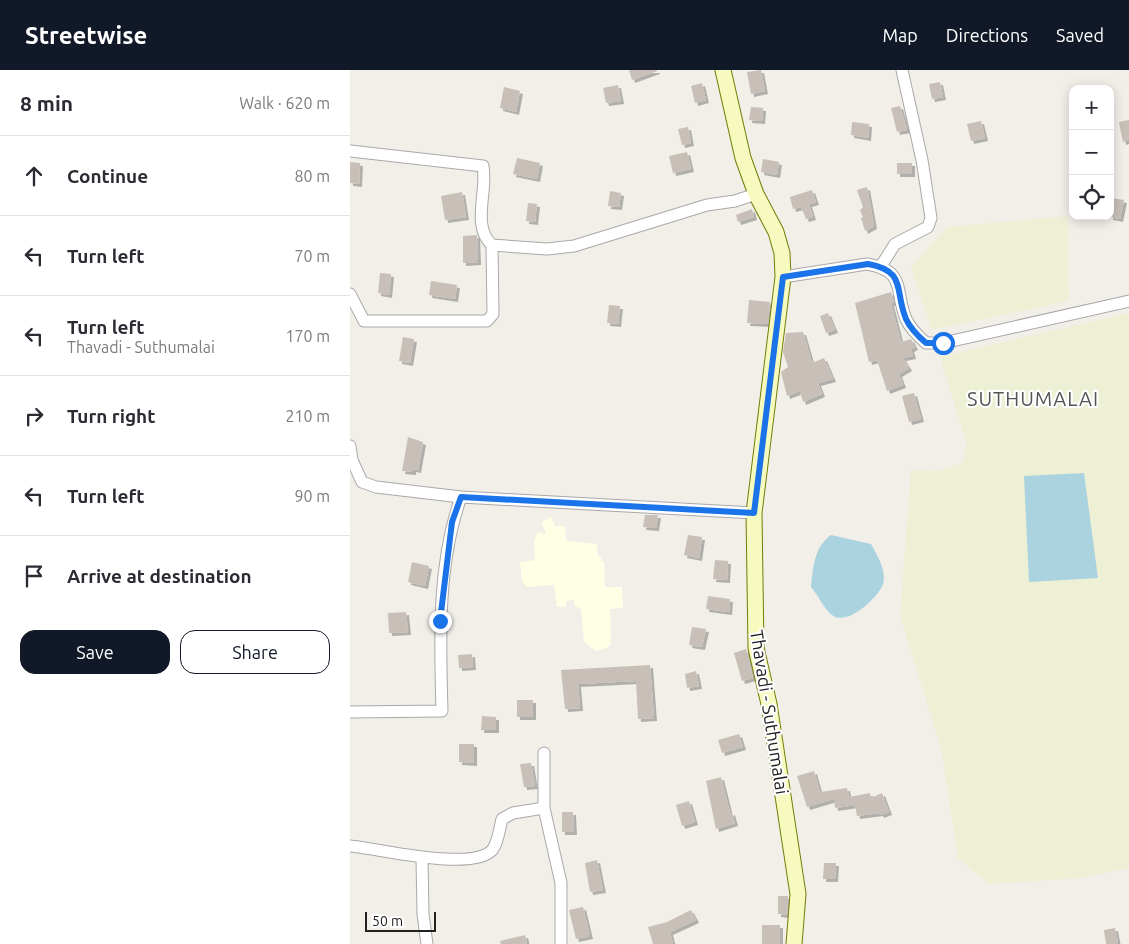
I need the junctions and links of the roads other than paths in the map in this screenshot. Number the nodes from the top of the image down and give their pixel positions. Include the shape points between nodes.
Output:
1 (723, 70) edge
2 (902, 70) edge
3 (350, 151) edge
4 (756, 194) junction
5 (492, 245) junction
6 (881, 266) junction
7 (783, 277) junction
8 (350, 294) edge
9 (1129, 301) edge
10 (350, 446) edge
11 (461, 497) junction
12 (754, 513) junction
13 (350, 712) edge
14 (544, 753) dead end
15 (544, 808) junction
16 (350, 846) edge
17 (422, 859) junction
18 (427, 944) edge
19 (561, 944) edge
20 (794, 944) edge

1 - 4 main road, Thavadi - Suthumalai via 743,158
2 - 6 street via 931,218 928,227 895,244
3 - 5 street via 483,166 486,179 481,222 485,239
4 - 5 street via 707,205 574,246 547,249
4 - 7 main road, Thavadi - Suthumalai via 776,232 782,253
5 - 8 street via 493,314 487,321 364,321
6 - 7 street via 868,264
6 - 9 street via 895,276 906,319 926,343 943,343
7 - 12 main road, Thavadi - Suthumalai
10 - 11 street via 352,460 362,482
11 - 12 street
11 - 13 street via 452,522 440,621 442,711
12 - 20 main road, Thavadi - Suthumalai via 756,648 769,704 798,894
14 - 15 street
15 - 17 street via 513,813 502,819 494,849 482,858
15 - 19 street via 561,884
16 - 17 street
17 - 18 street

